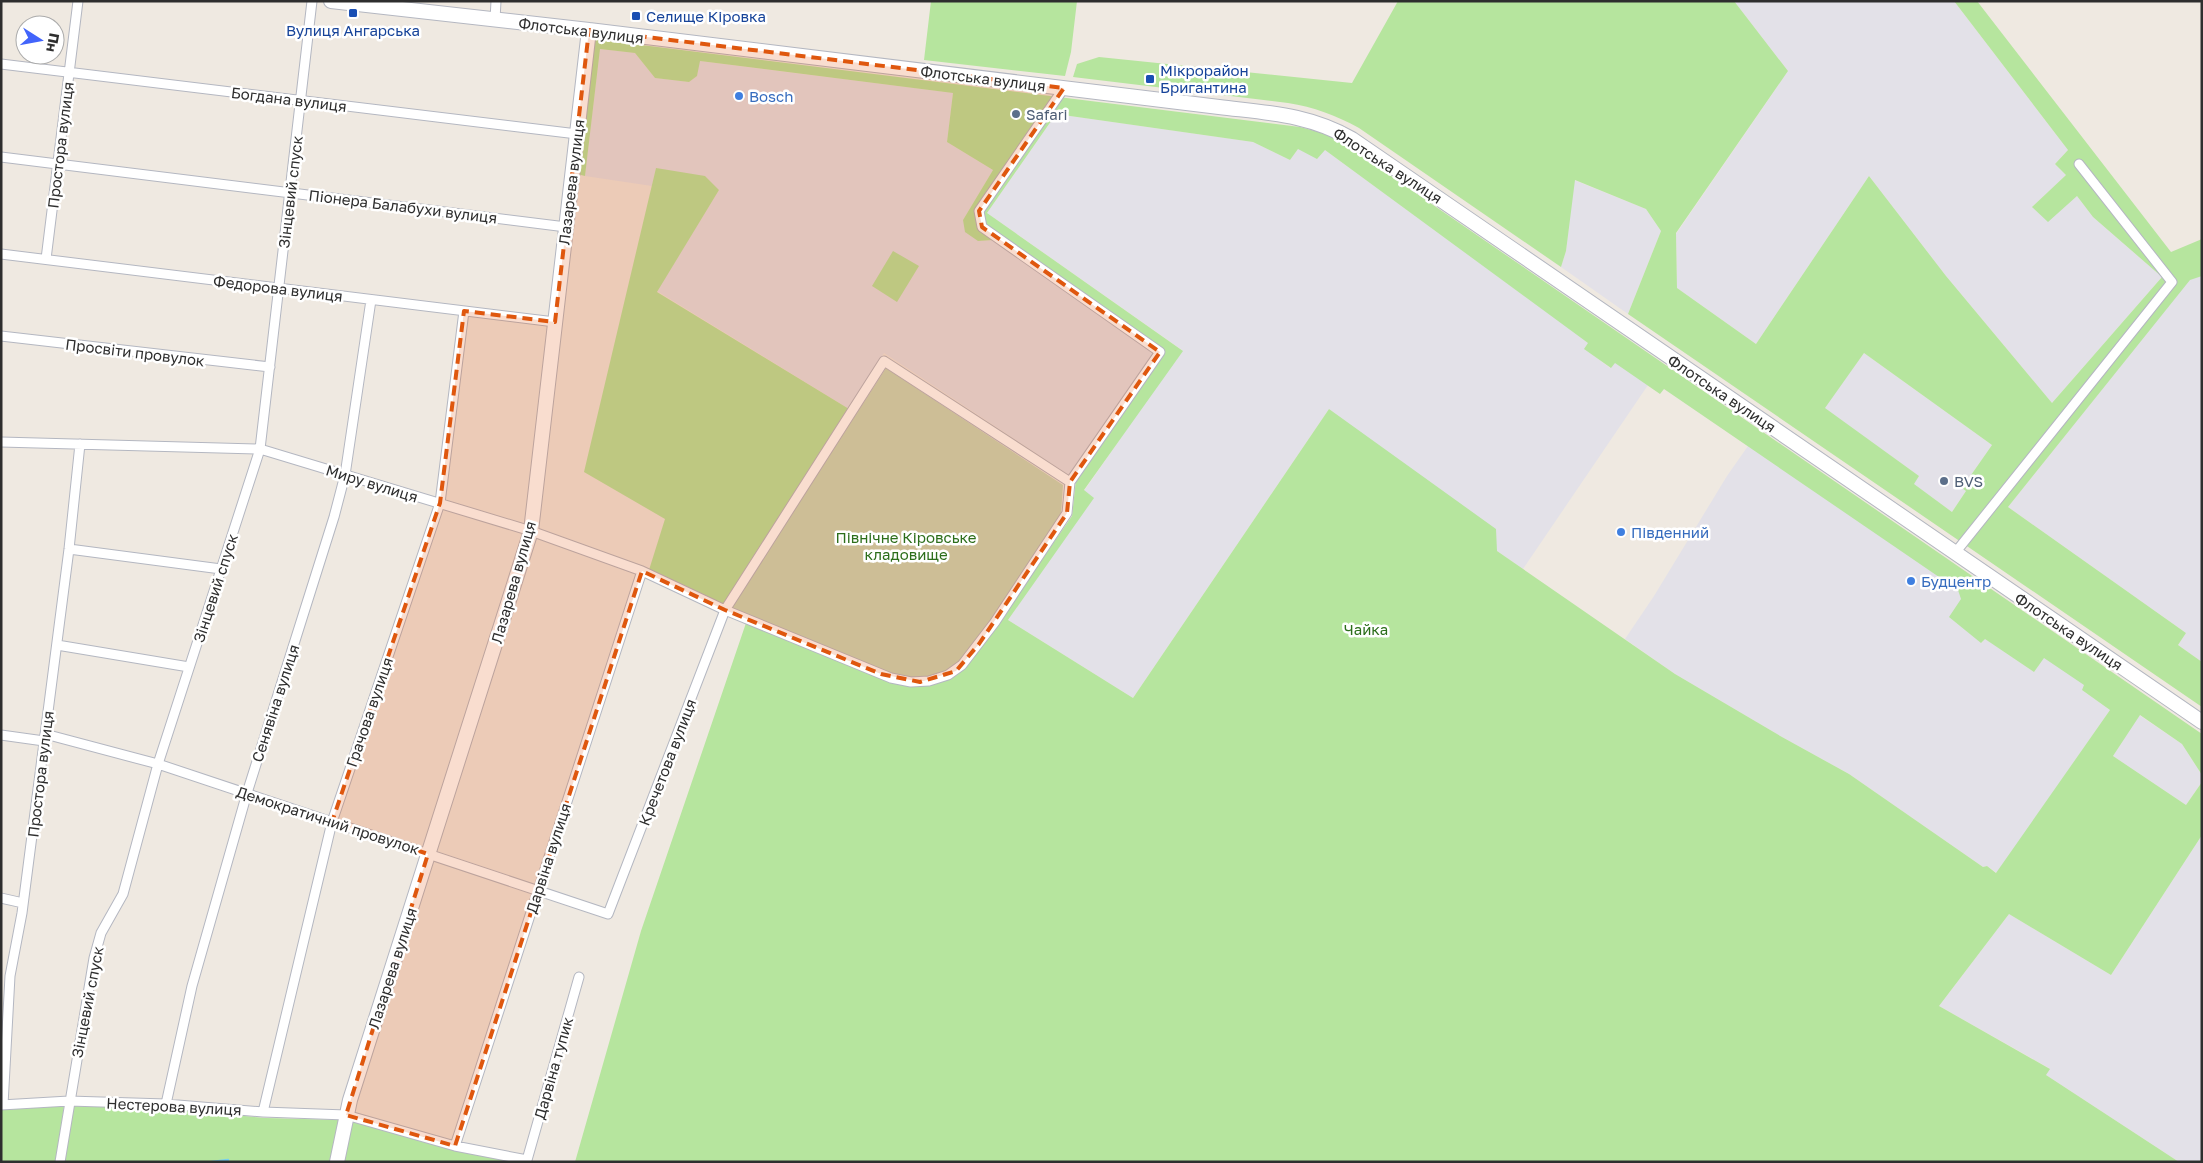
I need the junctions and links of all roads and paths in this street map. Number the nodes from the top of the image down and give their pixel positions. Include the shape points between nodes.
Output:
1 (78, 1) edge
2 (312, 1) edge
3 (331, 1) edge
4 (496, 1) edge
5 (494, 20) junction
6 (589, 30) junction
7 (1, 64) edge
8 (69, 72) junction
9 (1064, 88) junction
10 (301, 101) junction
11 (577, 134) junction
12 (1, 157) edge
13 (58, 164) junction
14 (2079, 164) dead end
15 (290, 192) junction
16 (566, 226) junction
17 (1, 254) edge
18 (46, 259) junction
19 (279, 288) junction
20 (371, 300) junction
21 (464, 311) junction
22 (555, 322) junction
23 (1, 336) edge
24 (270, 367) junction
25 (1, 442) edge
26 (80, 444) junction
27 (260, 449) junction
28 (346, 475) junction
29 (1070, 482) junction
30 (440, 504) junction
31 (531, 531) junction
32 (69, 549) junction
33 (1955, 552) junction
34 (221, 569) junction
35 (642, 570) junction
36 (725, 610) junction
37 (57, 645) junction
38 (189, 667) junction
39 (2202, 722) edge
40 (1, 735) edge
41 (45, 737) junction
42 (158, 764) junction
43 (247, 794) junction
44 (332, 822) junction
45 (428, 854) junction
46 (537, 890) junction
47 (1, 898) edge
48 (23, 903) junction
49 (608, 914) joint
50 (579, 976) dead end
51 (69, 1101) junction
52 (166, 1104) junction
53 (2, 1105) edge
54 (263, 1112) junction
55 (346, 1114) junction
56 (456, 1146) junction
57 (527, 1160) joint
58 (60, 1162) edge
59 (337, 1162) edge

1 - 8 street, Простора вулиця
2 - 10 street, Зінцевий спуск
3 - 5 street, Флотська вулиця
4 - 5 street
5 - 6 street, Флотська вулиця
6 - 9 street, Флотська вулиця
6 - 11 street, Лазарева вулиця
7 - 8 street, Богдана вулиця
8 - 10 street, Богдана вулиця
8 - 13 street, Простора вулиця
9 - 29 street via 979,211 982,227 1160,352
9 - 33 street, Флотська вулиця via 1294,116 1331,127
10 - 11 street, Богдана вулиця
10 - 15 street, Зінцевий спуск
11 - 16 street, Лазарева вулиця
12 - 13 street, Піонера Балабухи вулиця
13 - 15 street, Піонера Балабухи вулиця
13 - 18 street, Простора вулиця
14 - 33 street via 2172,282
15 - 16 street, Піонера Балабухи вулиця
15 - 19 street, Зінцевий спуск
16 - 22 street, Лазарева вулиця
17 - 18 street, Федорова вулиця
18 - 19 street, Федорова вулиця
19 - 20 street, Федорова вулиця
19 - 24 street, Зінцевий спуск
20 - 21 street, Федорова вулиця
20 - 28 street, Сенявіна вулиця
21 - 22 street, Федорова вулиця
21 - 30 street, Грачова вулиця
22 - 31 street, Лазарева вулиця
23 - 24 street, Просвіти провулок
24 - 27 street, Зінцевий спуск
25 - 26 street, Миру вулиця
26 - 27 street, Миру вулиця
26 - 32 street, Простора вулиця
27 - 28 street, Миру вулиця
27 - 34 street, Зінцевий спуск
28 - 30 street, Миру вулиця
28 - 43 street, Сенявіна вулиця
29 - 36 street, Миру вулиця via 1067,513 979,644 962,665 948,675 920,682 891,678
29 - 36 street, Кречетова вулиця via 884,361
30 - 31 street, Миру вулиця
30 - 44 street, Грачова вулиця
31 - 35 street, Миру вулиця
31 - 45 street, Лазарева вулиця
32 - 34 street
32 - 37 street, Простора вулиця
33 - 39 street, Флотська вулиця
34 - 38 street, Зінцевий спуск
35 - 36 street, Миру вулиця
35 - 46 street, Дарвіна вулиця
36 - 49 street, Кречетова вулиця
37 - 38 street
37 - 41 street, Простора вулиця
38 - 42 street, Зінцевий спуск
40 - 41 street, Демократичний провулок
41 - 42 street, Демократичний провулок
41 - 48 street, Простора вулиця
42 - 43 street, Демократичний провулок
42 - 51 street, Зінцевий спуск via 123,894 101,933 94,958
43 - 44 street, Демократичний провулок
43 - 52 street, Сенявіна вулиця via 192,986
44 - 45 street, Демократичний провулок
44 - 54 street, Грачова вулиця
45 - 46 street, Демократичний провулок
45 - 55 street, Лазарева вулиця
46 - 49 street, Демократичний провулок
46 - 56 street, Дарвіна вулиця
47 - 48 street
48 - 53 street, Простора вулиця via 10,976
50 - 57 street, Дарвіна тупик
51 - 52 street, Нестерова вулиця
51 - 53 street, Нестерова вулиця
51 - 58 street, Зінцевий спуск
52 - 54 street, Нестерова вулиця
54 - 55 street, Нестерова вулиця
55 - 56 street, Нестерова вулиця
55 - 59 street, Лазарева вулиця
56 - 57 street, Нестерова вулиця

